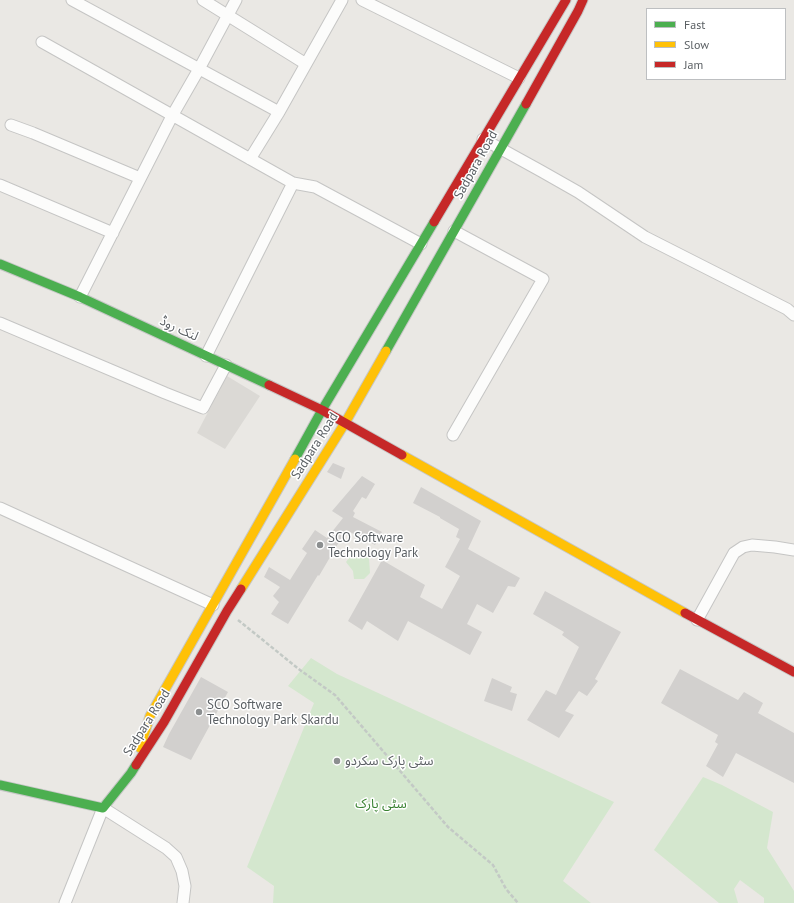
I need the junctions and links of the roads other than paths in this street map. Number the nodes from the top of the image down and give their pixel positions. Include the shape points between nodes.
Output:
1 (72, 0) edge
2 (203, 0) edge
3 (236, 0) edge
4 (342, 0) edge
5 (362, 0) edge
6 (566, 0) edge
7 (583, 0) edge
8 (228, 16) junction
9 (42, 42) dead end
10 (306, 64) junction
11 (199, 69) junction
12 (519, 78) junction
13 (279, 112) junction
14 (172, 116) junction
15 (11, 125) dead end
16 (483, 139) junction
17 (501, 148) junction
18 (250, 160) junction
19 (140, 178) junction
20 (293, 183) junction
21 (0, 185) edge
22 (454, 231) junction
23 (113, 232) junction
24 (420, 244) junction
25 (0, 264) edge
26 (80, 297) junction
27 (794, 315) edge
28 (0, 324) edge
29 (206, 356) junction
30 (226, 365) junction
31 (322, 410) junction
32 (346, 423) junction
33 (453, 435) dead end
34 (0, 508) edge
35 (794, 550) edge
36 (213, 605) junction
37 (697, 620) junction
38 (794, 672) edge
39 (131, 773) junction
40 (0, 785) edge
41 (103, 808) junction
42 (65, 903) edge
43 (183, 903) edge

1 - 11 street
2 - 8 street
3 - 8 street
4 - 10 street
5 - 12 street
6 - 12 main road, Sadpara Road
7 - 17 main road, Sadpara Road
8 - 10 street
8 - 11 street
9 - 14 street
10 - 13 street
11 - 13 street
11 - 14 street
12 - 16 main road, Sadpara Road
13 - 18 street
14 - 18 street
14 - 19 street
15 - 19 street
16 - 17 street
16 - 24 main road, Sadpara Road
17 - 22 main road, Sadpara Road
17 - 27 street via 578,192 645,237 787,309
18 - 20 street
19 - 23 street
20 - 24 street via 316,186
20 - 29 street
21 - 23 street
22 - 32 main road, Sadpara Road
22 - 33 street via 543,279
23 - 26 street
24 - 31 main road, Sadpara Road
25 - 26 main road, لنک روڈ
26 - 29 main road, لنک روڈ
28 - 30 street via 203,408
29 - 30 main road, لنک روڈ
30 - 31 main road, لنک روڈ
31 - 32 main road, لنک روڈ
31 - 36 main road, Sadpara Road
32 - 37 main road, لنک روڈ
32 - 39 main road, Sadpara Road via 227,611 164,722
34 - 36 street
35 - 37 street via 752,545 734,553
36 - 39 main road, Sadpara Road via 150,716
37 - 38 main road, لنک روڈ
39 - 41 main road
40 - 41 main road
41 - 42 street
41 - 43 street via 176,857 185,886

